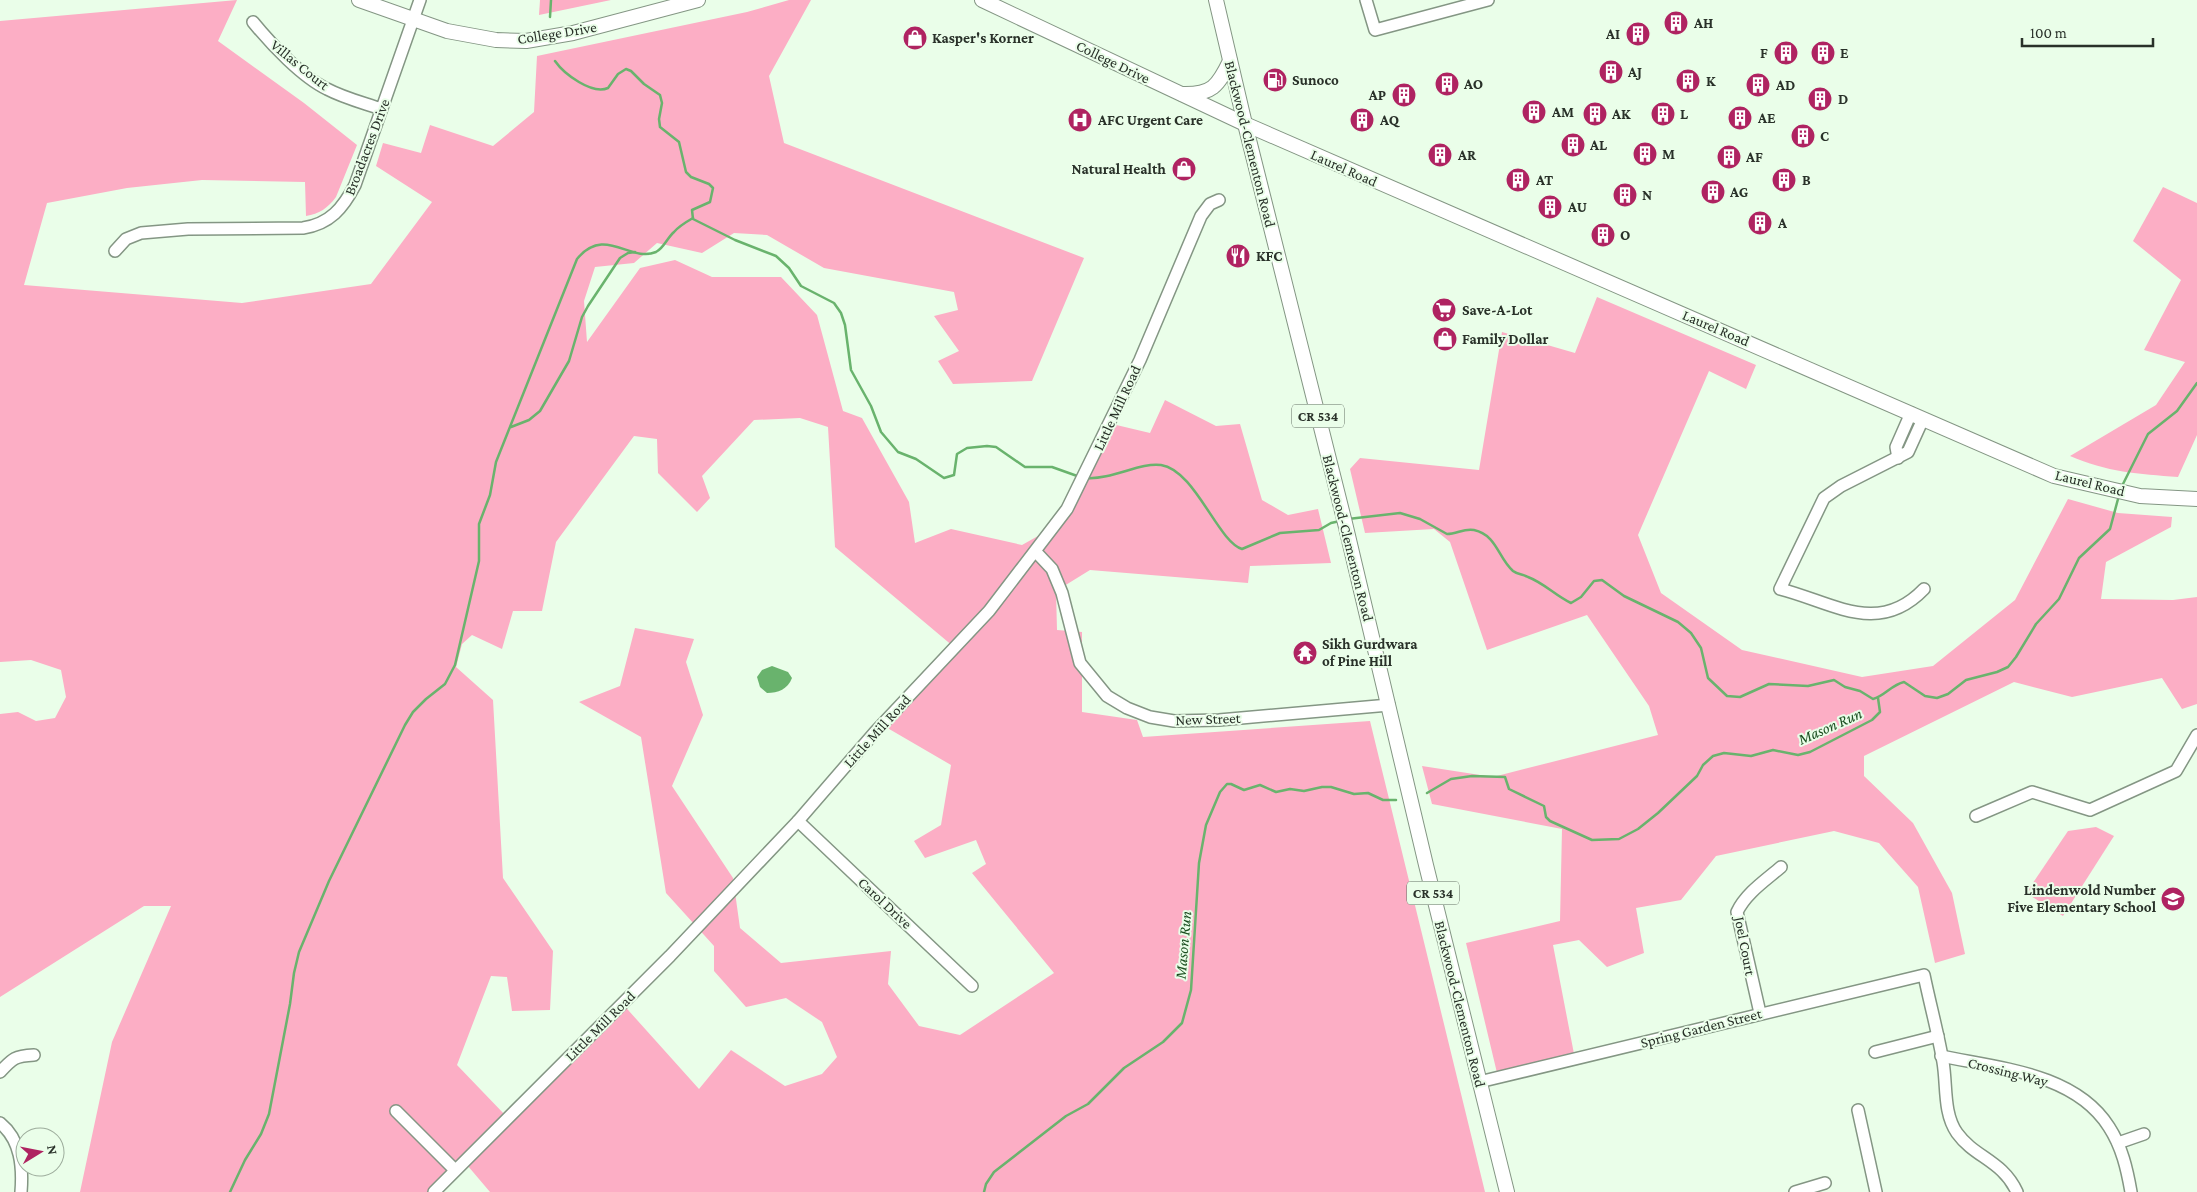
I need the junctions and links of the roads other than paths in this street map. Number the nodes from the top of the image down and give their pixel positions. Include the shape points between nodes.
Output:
1 (359, 0) edge
2 (420, 0) edge
3 (698, 0) edge
4 (982, 0) edge
5 (1216, 0) edge
6 (1366, 0) edge
7 (1488, 0) edge
8 (414, 19) junction
9 (253, 22) dead end
10 (1230, 61) junction
11 (1177, 94) junction
12 (382, 109) junction
13 (1245, 124) junction
14 (1219, 200) dead end
15 (115, 251) dead end
16 (1917, 416) junction
17 (2197, 499) edge
18 (1036, 552) junction
19 (1924, 589) dead end
20 (1389, 705) junction
21 (2197, 735) edge
22 (1976, 816) dead end
23 (798, 820) junction
24 (1781, 867) dead end
25 (972, 986) dead end
26 (1760, 1013) junction
27 (1938, 1036) junction
28 (1875, 1052) dead end
29 (34, 1055) dead end
30 (1941, 1056) junction
31 (0, 1072) edge
32 (1479, 1082) junction
33 (1858, 1110) dead end
34 (396, 1111) dead end
35 (0, 1123) edge
36 (2144, 1134) dead end
37 (2118, 1144) junction
38 (455, 1170) junction
39 (1824, 1183) dead end
40 (21, 1192) edge
41 (434, 1192) edge
42 (1507, 1192) edge
43 (1795, 1192) edge
44 (1876, 1192) edge
45 (2017, 1192) edge
46 (2131, 1192) edge

1 - 8 main road, College Drive
2 - 8 street, Broadacres Drive
3 - 8 main road, College Drive via 573,33 526,41 496,40 448,31
4 - 11 main road, College Drive
5 - 10 main road, Blackwood-Clementon Road / CR 534
6 - 7 street via 1376,30
8 - 12 street, Broadacres Drive
9 - 12 street, Villas Court via 275,48 318,84
10 - 11 main road via 1213,88 1199,93
10 - 13 main road, Blackwood-Clementon Road / CR 534
11 - 13 main road, College Drive
12 - 15 street, Broadacres Drive via 347,200 332,217 319,225 303,228 195,228 141,234 126,239
13 - 16 main road, Laurel Road
13 - 20 main road, Blackwood-Clementon Road / CR 534
14 - 18 street, Little Mill Road via 1210,204 1201,216 1140,360 1088,471 1068,509
16 - 17 main road, Laurel Road via 2054,476 2140,496
16 - 19 street via 1908,452 1824,498 1780,589 1865,614 1892,612
18 - 20 street, New Street via 1052,569 1062,593 1080,663 1107,696 1127,708 1150,717 1174,721
18 - 23 street, Little Mill Road via 989,611
20 - 32 main road, Blackwood-Clementon Road / CR 534
21 - 22 street via 2176,771 2090,810 2032,792
23 - 25 street, Carol Drive
23 - 38 street, Little Mill Road via 670,956
24 - 26 street, Joel Court via 1751,893 1737,912
26 - 27 street, Spring Garden Street via 1924,976
26 - 32 street, Spring Garden Street
27 - 28 street
27 - 30 street
29 - 31 street via 13,1058
30 - 37 street, Crossing Way via 2028,1074 2058,1084 2077,1094 2094,1110 2109,1126
30 - 45 street via 1945,1097 1957,1133 2011,1178
32 - 42 main road, Blackwood-Clementon Road / CR 534
33 - 44 street
34 - 38 street
35 - 40 street via 14,1138 20,1155
36 - 37 street
37 - 46 street, Crossing Way
38 - 41 street, Little Mill Road
39 - 43 street

